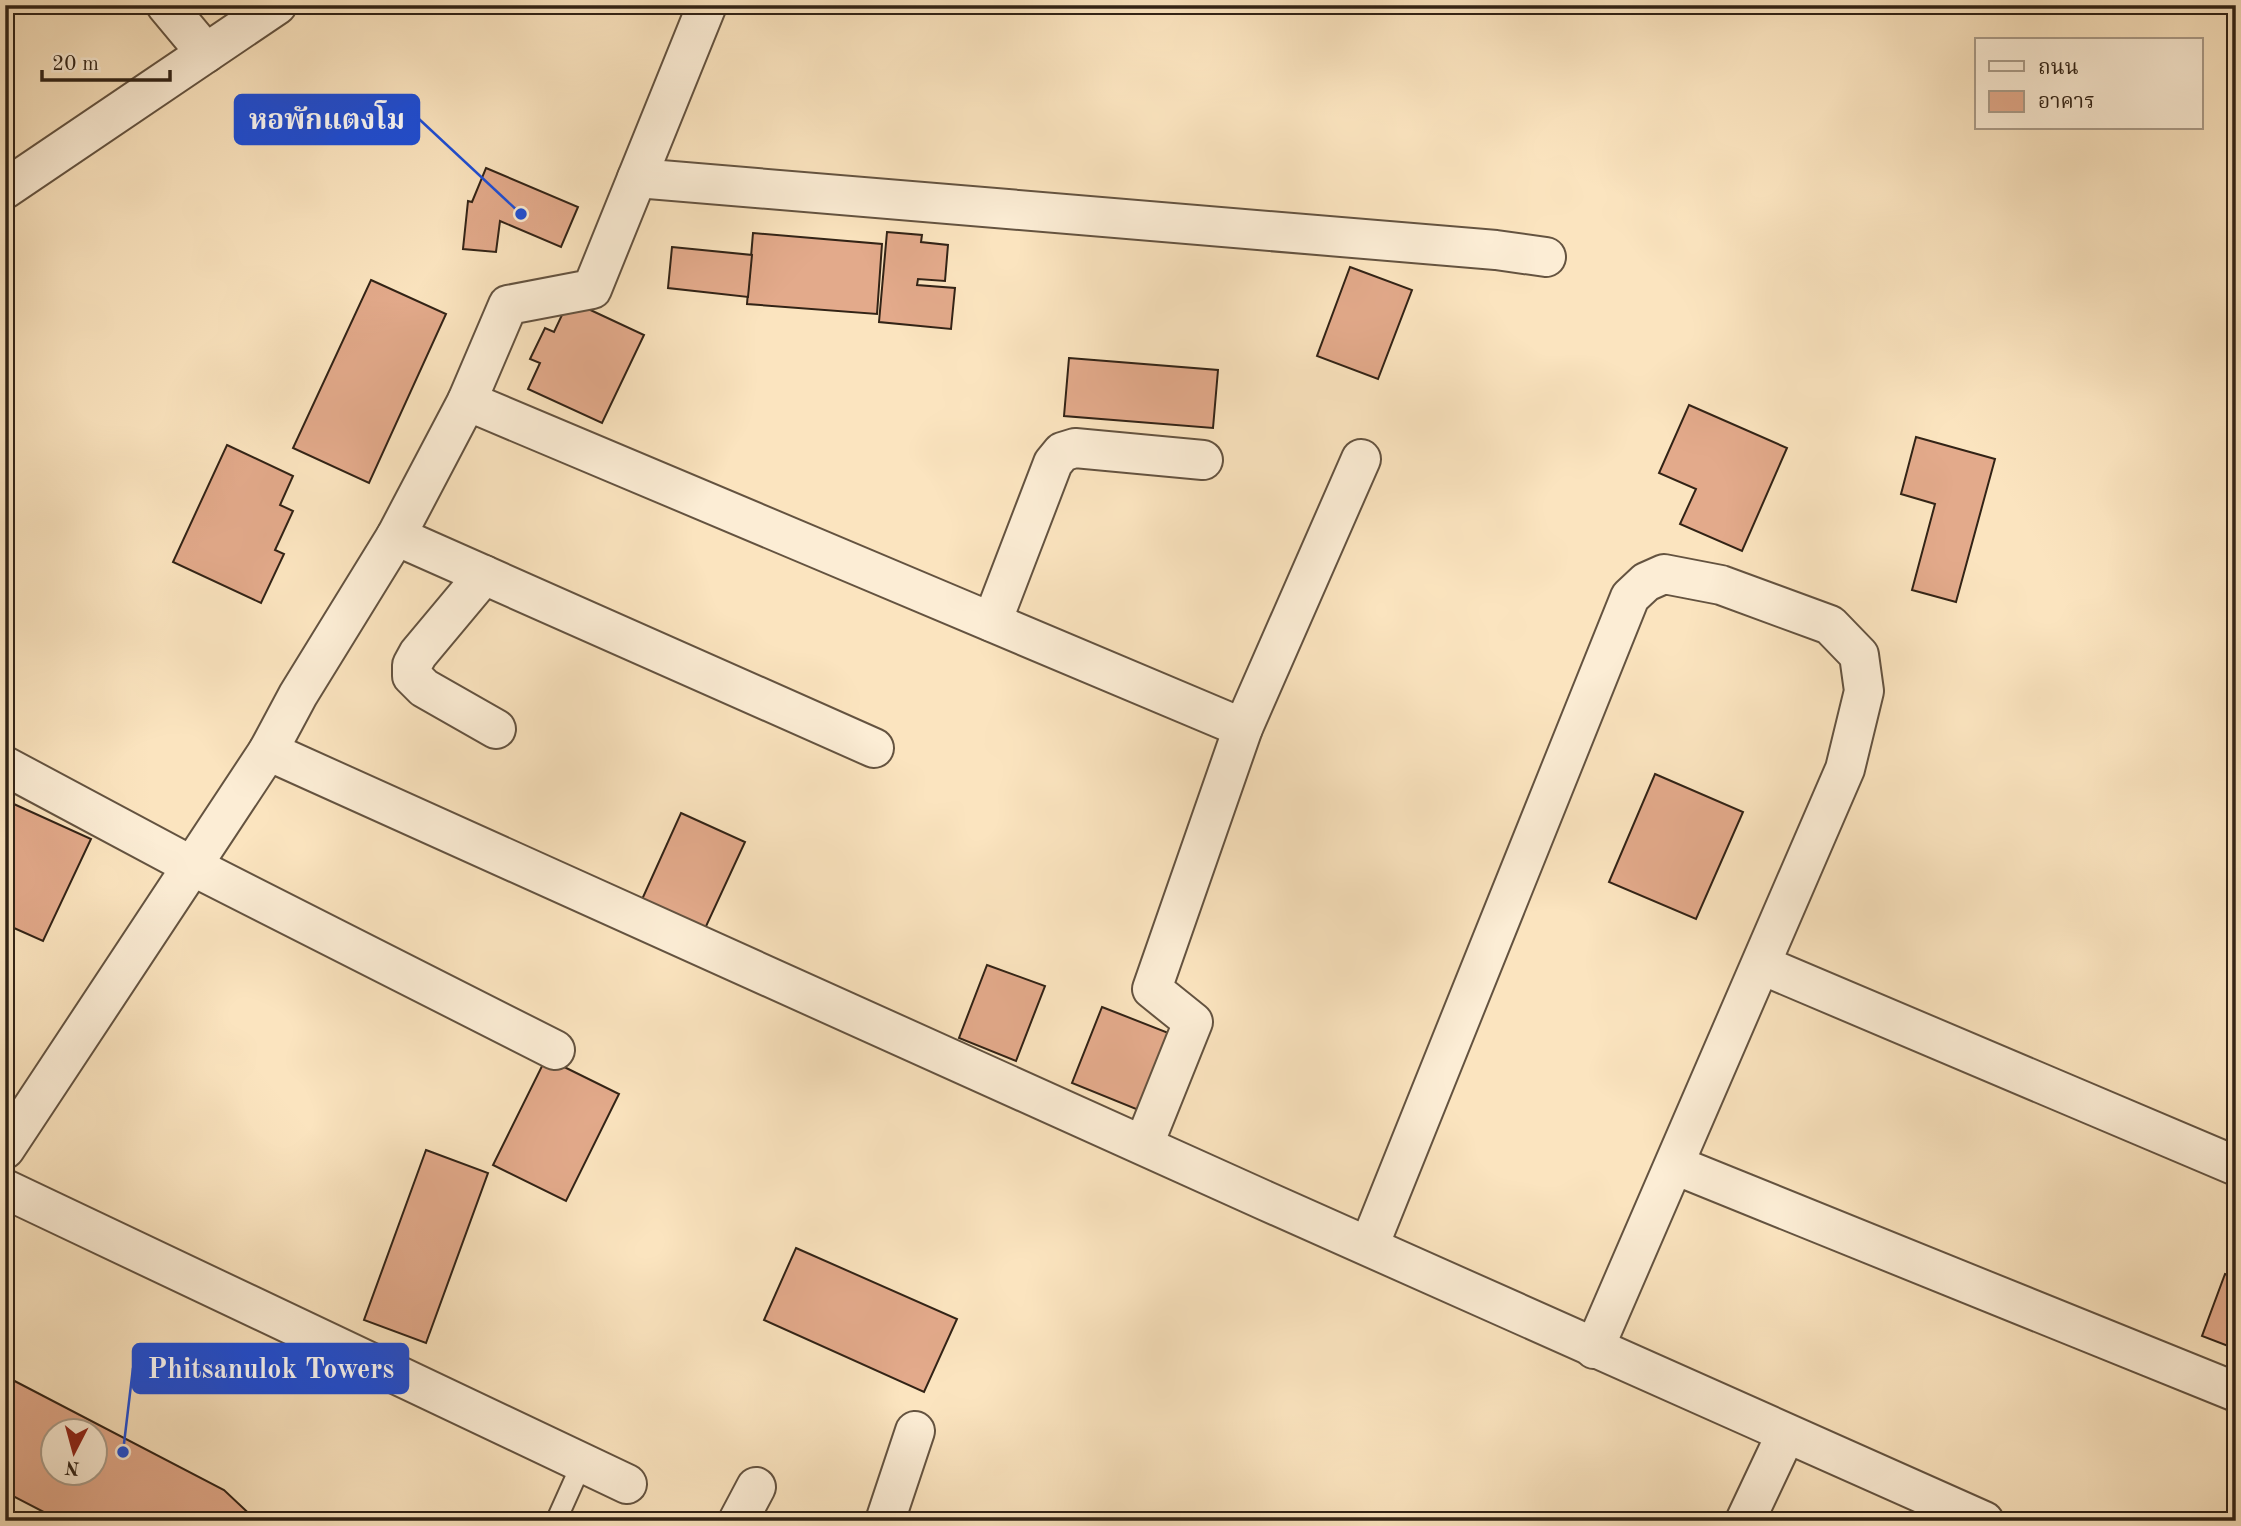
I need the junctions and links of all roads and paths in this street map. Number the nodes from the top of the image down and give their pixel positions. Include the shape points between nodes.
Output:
1 (166, 5) edge
2 (277, 5) edge
3 (707, 5) edge
4 (206, 53) junction
5 (637, 178) junction
6 (5, 189) edge
7 (1546, 257) dead end
8 (467, 401) junction
9 (1360, 459) dead end
10 (1202, 460) dead end
11 (396, 536) junction
12 (484, 575) junction
13 (992, 622) junction
14 (1243, 727) junction
15 (496, 729) dead end
16 (874, 748) dead end
17 (268, 751) junction
18 (5, 766) edge
19 (192, 866) junction
20 (1762, 965) junction
21 (555, 1051) dead end
22 (1144, 1144) junction
23 (5, 1149) edge
24 (1675, 1165) junction
25 (2236, 1166) edge
26 (5, 1189) edge
27 (1369, 1246) junction
28 (1594, 1349) junction
29 (2236, 1392) edge
30 (915, 1431) dead end
31 (1786, 1434) junction
32 (583, 1463) junction
33 (627, 1484) dead end
34 (755, 1487) dead end
35 (556, 1521) edge
36 (738, 1521) edge
37 (885, 1521) edge
38 (1745, 1521) edge
39 (1984, 1521) edge

1 - 4 street
2 - 4 street
3 - 5 street
4 - 6 street
5 - 7 street
5 - 8 street via 592,289 508,305
8 - 11 street
8 - 13 street
9 - 14 street
10 - 13 street via 1075,448 1062,452 1053,463
11 - 12 street
11 - 17 street
12 - 15 street via 418,654 412,676 424,688
12 - 16 street
13 - 14 street
14 - 22 street via 1152,989 1193,1022
17 - 19 street
17 - 22 street
18 - 19 street
19 - 21 street
19 - 23 street
20 - 24 street
20 - 25 street
20 - 27 street via 1845,769 1864,691 1859,654 1830,625 1721,585 1664,575 1646,582 1630,597
22 - 27 street
24 - 28 street
24 - 29 street
26 - 32 street
27 - 28 street
28 - 31 street
30 - 37 street
31 - 38 street
31 - 39 street
32 - 33 street
32 - 35 lane
34 - 36 street

